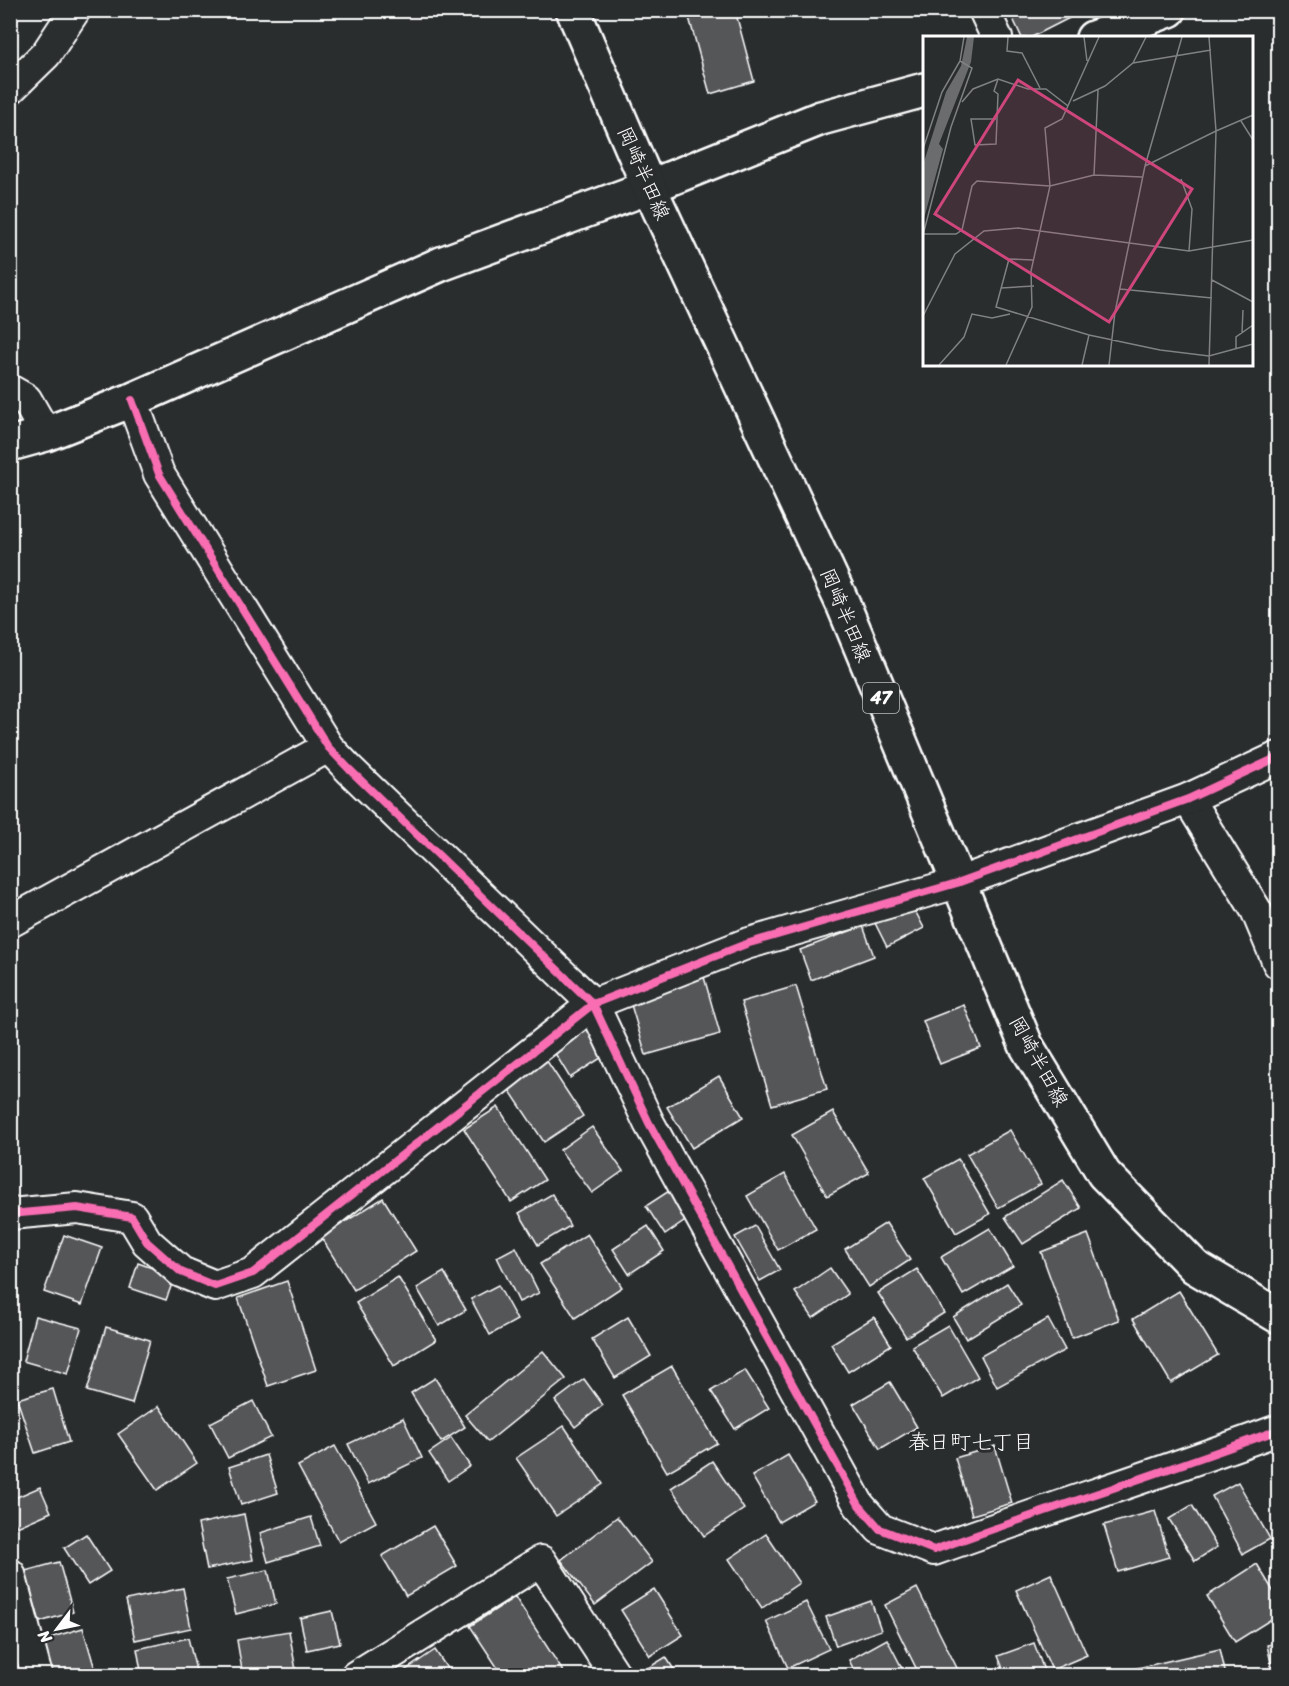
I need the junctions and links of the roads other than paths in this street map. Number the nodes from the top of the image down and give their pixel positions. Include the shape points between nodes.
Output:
1 (75, 10) edge
2 (573, 10) edge
3 (984, 10) edge
4 (1169, 10) edge
5 (996, 36) edge
6 (1098, 36) edge
7 (10, 89) edge
8 (923, 90) edge
9 (648, 187) junction
10 (10, 390) edge
11 (132, 400) junction
12 (46, 434) junction
13 (10, 444) edge
14 (328, 747) junction
15 (1278, 757) edge
16 (1188, 799) junction
17 (957, 884) junction
18 (10, 922) edge
19 (1278, 963) edge
20 (592, 1004) junction
21 (10, 1214) edge
22 (1278, 1316) edge
23 (1278, 1430) edge
24 (10, 1574) edge
25 (362, 1674) edge
26 (37, 1676) edge
27 (616, 1676) edge

1 - 7 street via 46,54
2 - 9 main road, 岡崎半田線 / 47
3 - 5 street
4 - 6 main road
8 - 9 main road via 821,118
9 - 11 main road via 441,264
9 - 17 main road, 岡崎半田線 / 47 via 843,604
10 - 12 street via 26,399
11 - 12 main road
11 - 14 street via 159,474
12 - 13 main road
14 - 18 street
14 - 20 street
15 - 16 street
16 - 17 street
16 - 19 street via 1256,910
17 - 20 street via 746,944
17 - 22 main road, 岡崎半田線 / 47 via 1026,1045 1104,1174 1195,1267
20 - 21 street via 253,1273 216,1286 181,1272 147,1242 132,1217 77,1208
20 - 23 street via 649,1123 859,1505 880,1529 934,1550
24 - 26 street
25 - 27 street via 541,1561

